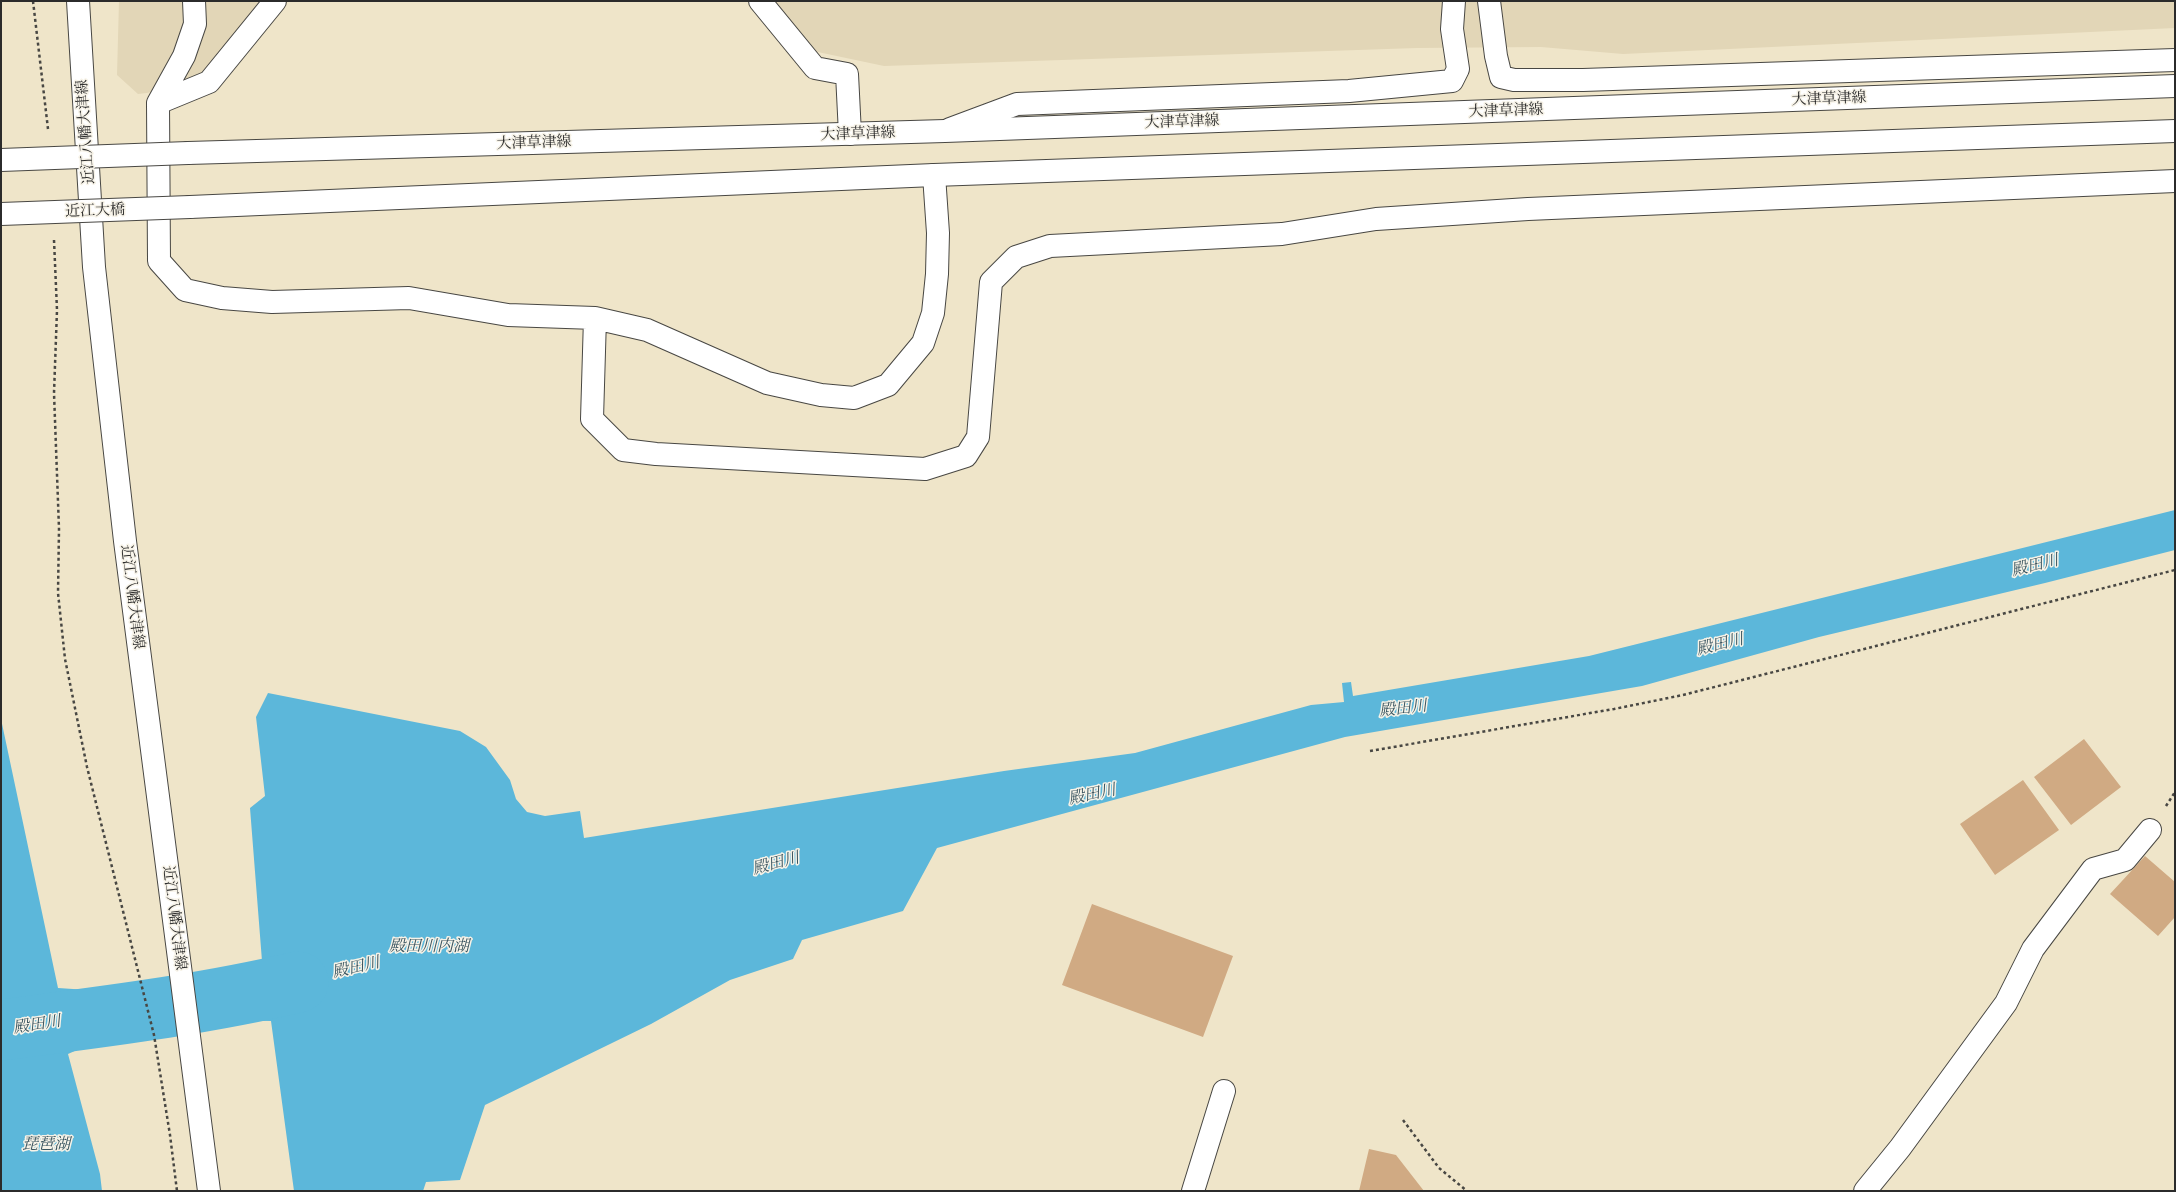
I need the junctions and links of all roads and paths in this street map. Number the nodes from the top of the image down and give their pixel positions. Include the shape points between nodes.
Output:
1 (33, 1) edge
2 (78, 1) edge
3 (194, 1) edge
4 (275, 1) edge
5 (760, 1) edge
6 (1454, 1) edge
7 (1489, 1) edge
8 (2175, 60) edge
9 (2175, 86) edge
10 (158, 103) junction
11 (945, 131) junction
12 (2175, 131) edge
13 (850, 134) junction
14 (48, 135) dead end
15 (1, 160) edge
16 (934, 175) junction
17 (2175, 181) edge
18 (1, 214) edge
19 (54, 237) dead end
20 (595, 318) junction
21 (2175, 570) edge
22 (1370, 751) dead end
23 (2150, 830) dead end
24 (1224, 1091) dead end
25 (1403, 1120) dead end
26 (177, 1191) edge
27 (209, 1191) edge
28 (1192, 1191) edge
29 (1467, 1191) edge
30 (1865, 1191) edge

1 - 14 path
2 - 27 main road, 近江八幡大津線 via 94,267 127,557
3 - 10 main road via 195,24 184,56
4 - 10 main road via 209,82
5 - 13 main road via 815,68 847,74
6 - 11 main road via 1452,29 1458,69 1452,81 1349,91 1017,104
7 - 8 main road via 1501,77 1514,80 1583,80
9 - 11 main road, 大津草津線
10 - 20 main road via 159,261 185,290 222,298 272,302 409,298 508,315
11 - 13 main road, 大津草津線
12 - 16 main road
13 - 15 main road, 大津草津線, bridge
16 - 18 main road, 近江大橋, bridge
16 - 20 main road via 938,233 933,313 923,343 888,385 854,398 821,395 767,383 647,330
17 - 20 main road via 1521,210 1376,219 1282,234 1050,246 1016,257 991,282 978,437 966,456 925,469 664,455 623,450 592,419
19 - 26 path via 57,310 54,393 59,529 58,593 65,659 87,767 154,1035
21 - 22 path via 1683,695
23 - 30 main road via 2125,860 2093,869 2033,949 2006,1002 1900,1148
24 - 28 main road
25 - 29 path via 1439,1168

